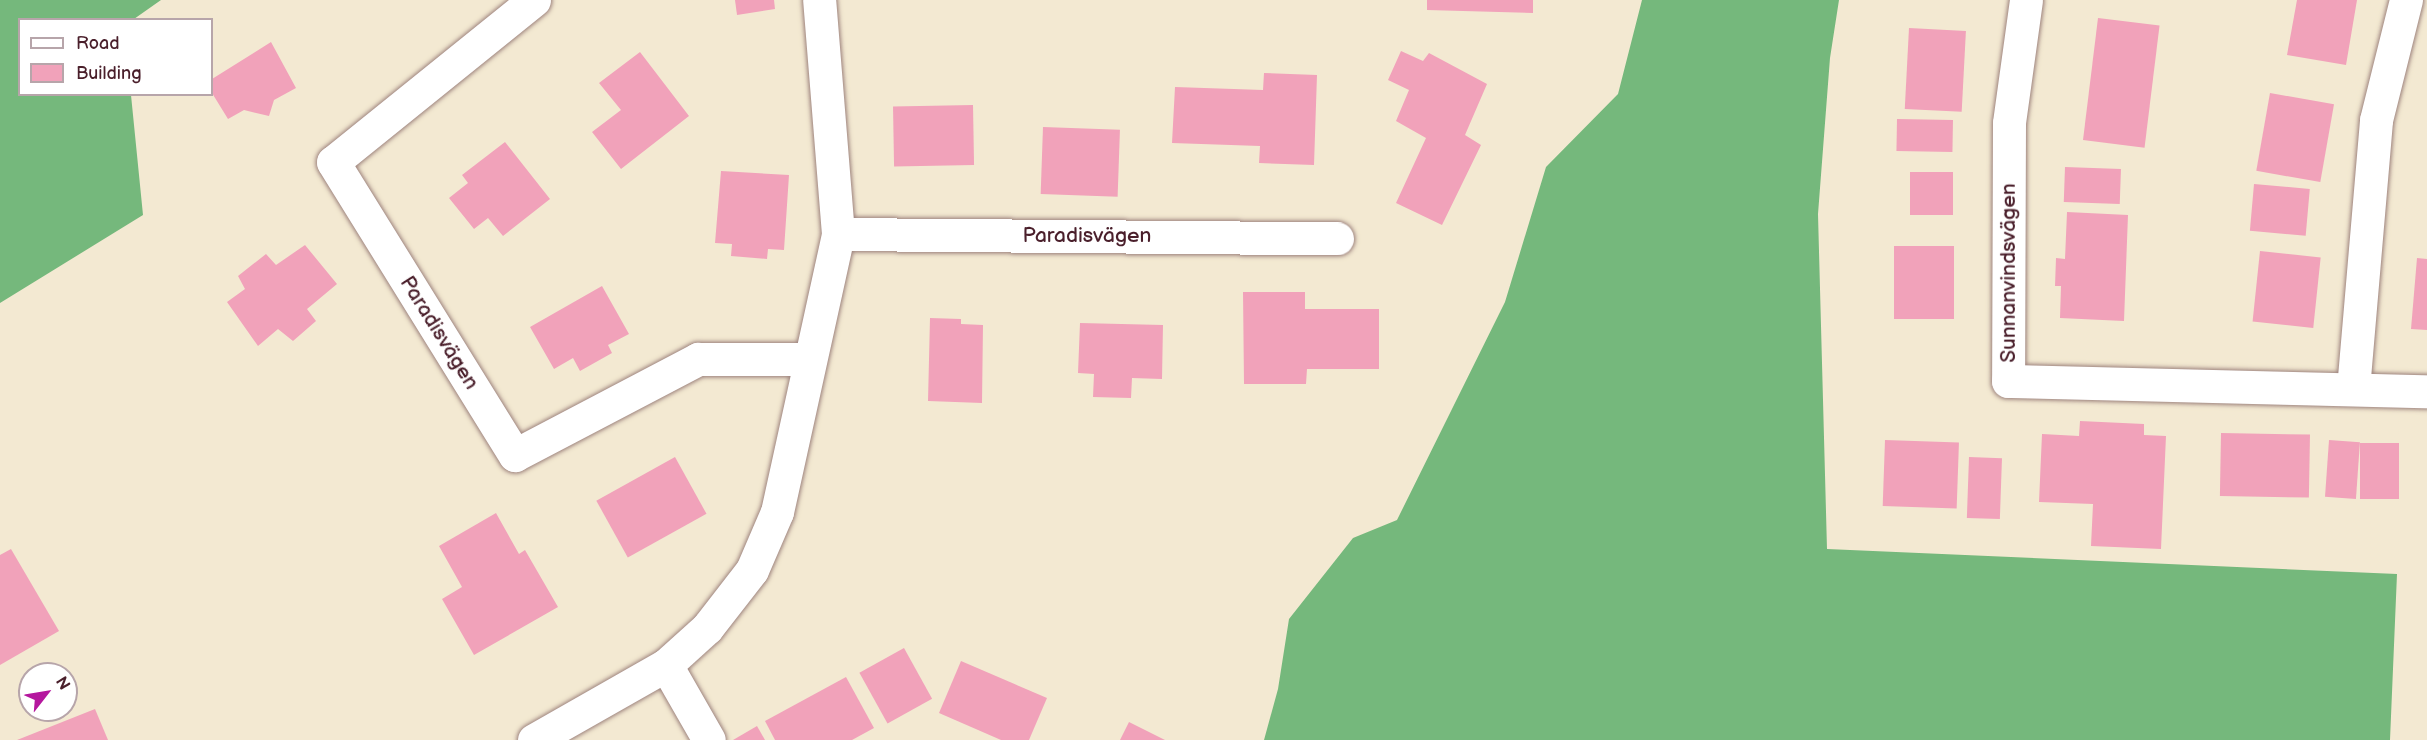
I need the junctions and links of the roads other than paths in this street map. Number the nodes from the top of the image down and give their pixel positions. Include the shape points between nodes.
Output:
1 (534, 0) edge
2 (819, 0) edge
3 (2026, 0) edge
4 (2406, 0) edge
5 (838, 234) junction
6 (1337, 238) dead end
7 (808, 359) junction
8 (2354, 389) junction
9 (2427, 391) edge
10 (666, 665) junction
11 (534, 740) edge
12 (708, 740) edge

1 - 7 street, Paradisvägen via 333,162 515,455 698,359
2 - 5 street
3 - 8 street, Sunnanvindsvägen via 2010,123 2008,381
4 - 8 street via 2376,120
5 - 6 street, Paradisvägen
5 - 7 street
7 - 10 street via 777,512 752,570 707,628
8 - 9 street, Sunnanvindsvägen
10 - 11 street
10 - 12 street

